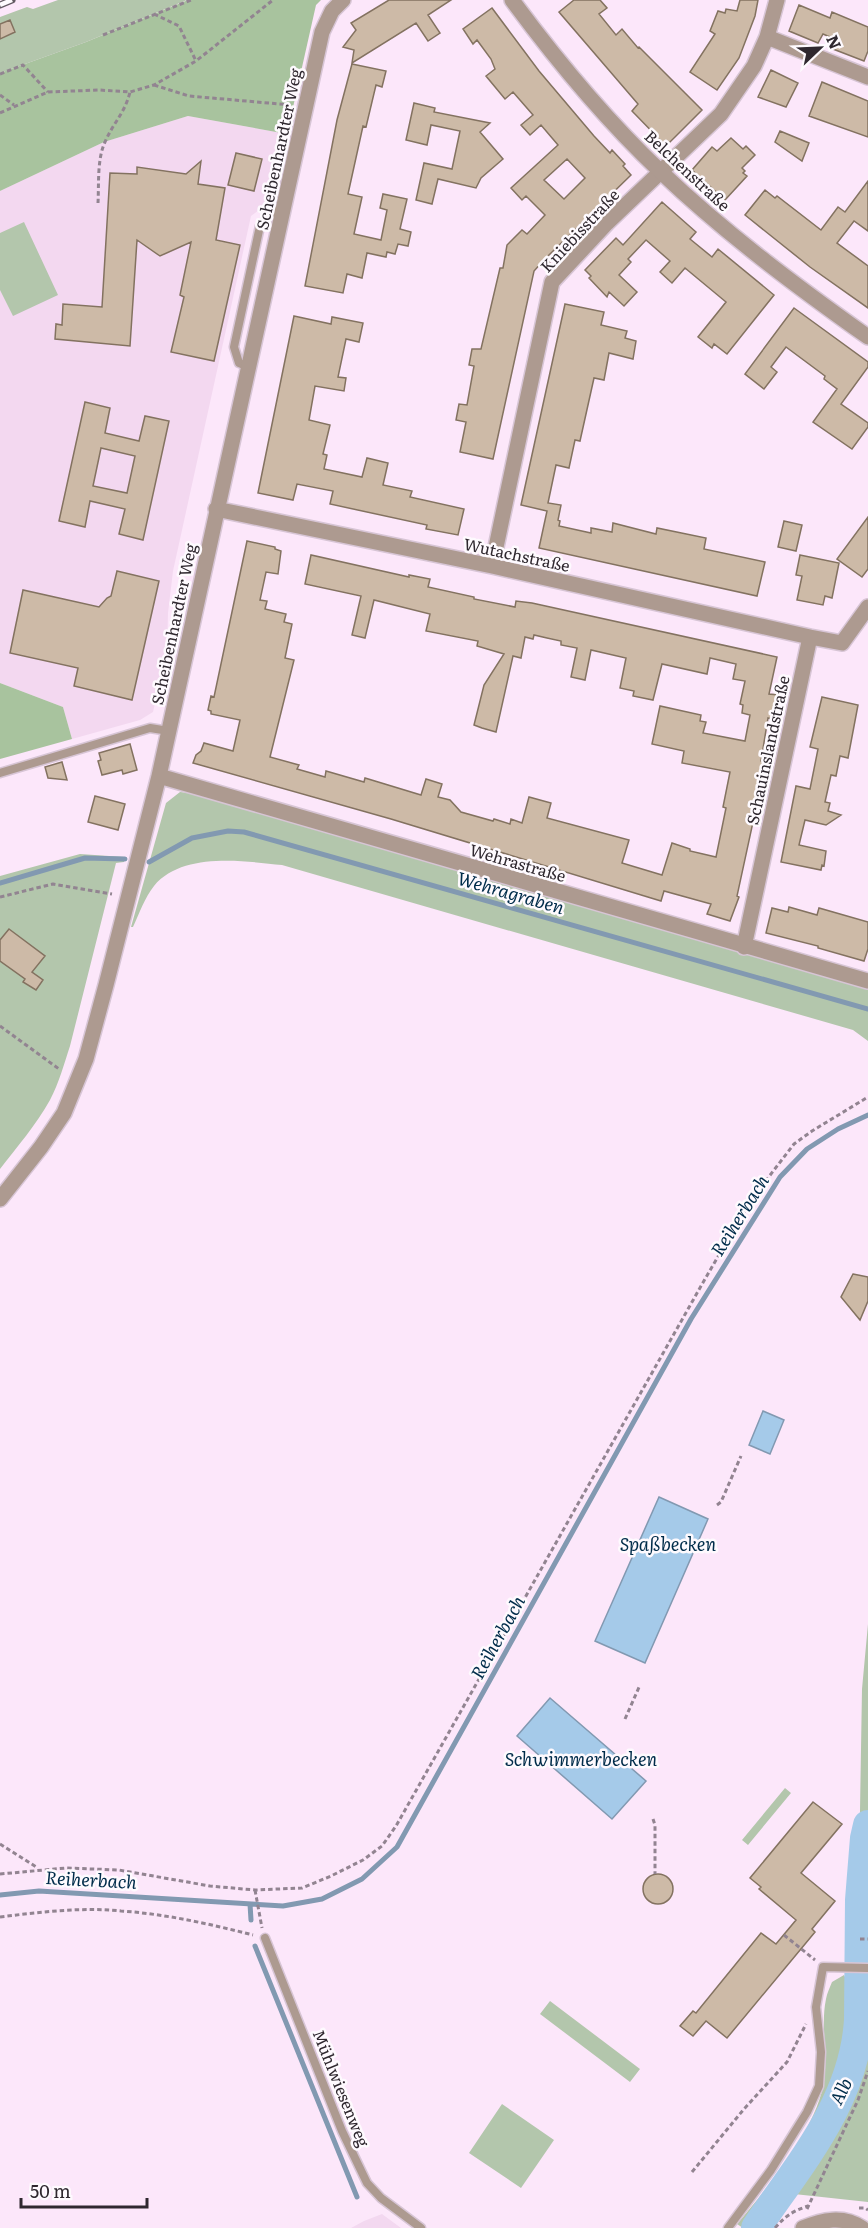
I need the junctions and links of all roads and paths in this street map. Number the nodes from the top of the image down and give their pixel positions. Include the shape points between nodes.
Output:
1 (191, 0) edge
2 (273, 0) edge
3 (343, 0) edge
4 (513, 0) edge
5 (777, 0) edge
6 (154, 14) junction
7 (103, 35) dead end
8 (767, 37) junction
9 (196, 61) junction
10 (0, 74) edge
11 (868, 77) edge
12 (154, 85) junction
13 (48, 92) junction
14 (130, 92) junction
15 (0, 96) edge
16 (14, 105) junction
17 (305, 108) junction
18 (0, 113) edge
19 (661, 172) junction
20 (98, 203) dead end
21 (868, 337) edge
22 (216, 509) junction
23 (492, 566) junction
24 (868, 607) edge
25 (810, 637) junction
26 (169, 730) junction
27 (0, 773) edge
28 (159, 776) junction
29 (115, 885) dead end
30 (0, 897) edge
31 (744, 947) junction
32 (868, 981) edge
33 (0, 1026) edge
34 (59, 1069) dead end
35 (868, 1097) edge
36 (0, 1199) edge
37 (741, 1456) dead end
38 (717, 1505) dead end
39 (640, 1685) dead end
40 (625, 1719) dead end
41 (653, 1819) dead end
42 (0, 1844) edge
43 (39, 1869) junction
44 (0, 1874) edge
45 (655, 1874) dead end
46 (255, 1892) junction
47 (258, 1914) dead end
48 (0, 1917) edge
49 (784, 1935) dead end
50 (265, 1938) joint
51 (860, 1939) dead end
52 (868, 1939) edge
53 (823, 1967) junction
54 (868, 1968) edge
55 (816, 2007) junction
56 (868, 2071) edge
57 (692, 2172) dead end
58 (868, 2206) edge
59 (868, 2210) edge
60 (421, 2228) edge
61 (728, 2228) edge
62 (775, 2228) edge
63 (803, 2228) edge
64 (862, 2228) edge

1 - 6 path
2 - 9 path
3 - 17 street, Scheibenhardter Weg via 332,11 322,32
4 - 19 street, Belchenstraße via 566,69
5 - 8 street, Kniebisstraße
6 - 7 path
6 - 9 path via 179,26
8 - 11 street
8 - 19 street, Kniebisstraße via 741,87 721,114
9 - 12 path
10 - 13 path via 23,65
12 - 14 path
12 - 17 path via 189,96
13 - 14 path
13 - 16 path
14 - 20 path via 126,108 104,142
15 - 16 path
16 - 18 path
17 - 22 street, Scheibenhardter Weg
19 - 21 street, Belchenstraße via 741,242
19 - 23 street, Kniebisstraße via 606,223 552,282
22 - 23 street, Wutachstraße
22 - 26 street, Scheibenhardter Weg
23 - 25 street, Wutachstraße
24 - 25 street via 842,643
25 - 31 street, Schauinslandstraße
26 - 27 lane via 150,728
26 - 28 street, Scheibenhardter Weg
28 - 31 street, Wehrastraße
28 - 36 street, Scheibenhardter Weg via 86,1059 64,1113
29 - 30 path via 110,894 53,884
31 - 32 street, Wehrastraße
33 - 34 path
35 - 46 path via 794,1144 751,1200 382,1846 363,1860 302,1887
37 - 38 path
39 - 40 path
41 - 45 path
42 - 43 path
43 - 44 path
43 - 46 path via 119,1870
46 - 47 path
48 - 50 path via 81,1910 122,1911 201,1922
49 - 53 path
50 - 60 lane, Mühlwiesenweg via 342,2131 367,2183
51 - 52 path
53 - 54 lane
53 - 55 lane
55 - 57 path via 786,2062
55 - 61 lane via 821,2052 819,2086 771,2170
56 - 62 path via 809,2206 784,2217
58 - 59 path
63 - 64 street via 843,2219

